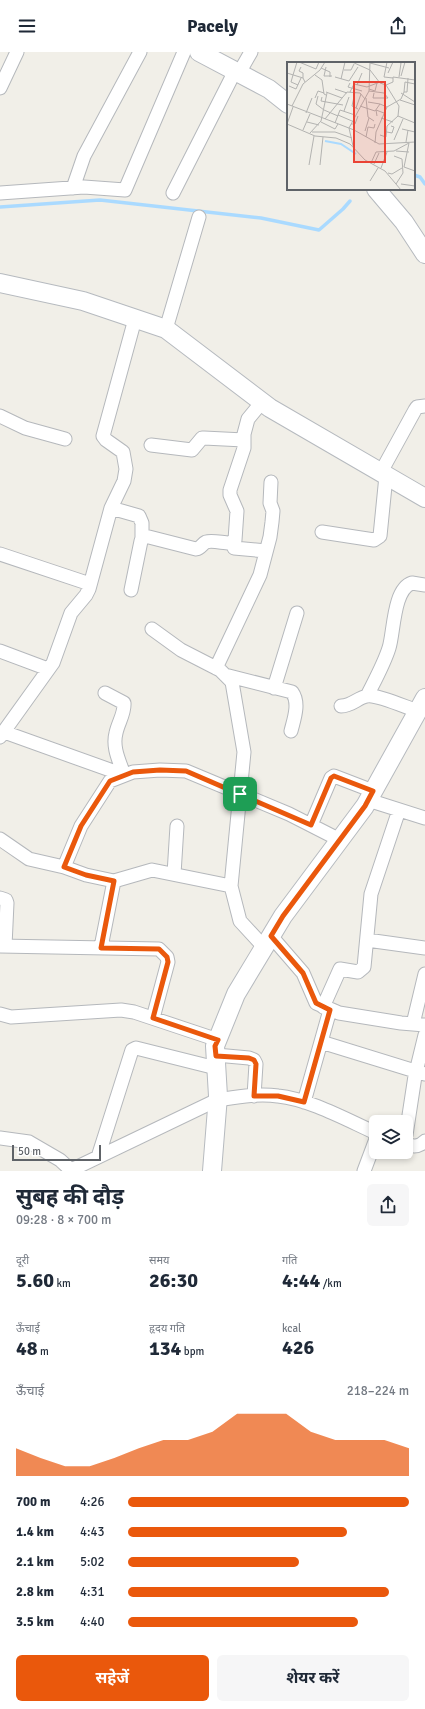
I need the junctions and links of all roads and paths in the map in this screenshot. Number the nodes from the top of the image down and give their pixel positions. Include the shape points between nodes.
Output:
1 (17, 52) edge
2 (140, 52) edge
3 (184, 52) edge
4 (199, 52) edge
5 (251, 52) edge
6 (237, 72) junction
7 (0, 88) edge
8 (287, 103) edge
9 (73, 188) junction
10 (377, 190) edge
11 (173, 193) dead end
12 (0, 194) edge
13 (199, 217) dead end
14 (425, 254) edge
15 (0, 283) edge
16 (135, 319) junction
17 (166, 329) junction
18 (262, 402) junction
19 (425, 406) edge
20 (0, 416) edge
21 (64, 439) dead end
22 (244, 440) junction
23 (151, 445) dead end
24 (384, 474) junction
25 (272, 482) dead end
26 (425, 498) edge
27 (111, 508) junction
28 (322, 532) dead end
29 (142, 538) junction
30 (234, 548) dead end
31 (266, 551) junction
32 (0, 554) edge
33 (90, 584) junction
34 (425, 585) edge
35 (131, 590) dead end
36 (298, 613) dead end
37 (152, 629) dead end
38 (0, 651) edge
39 (48, 669) junction
40 (221, 671) junction
41 (274, 688) junction
42 (105, 692) dead end
43 (367, 696) junction
44 (341, 706) dead end
45 (421, 711) edge
46 (291, 731) dead end
47 (2, 734) edge
48 (124, 775) junction
49 (240, 794) junction
50 (371, 796) junction
51 (399, 810) junction
52 (425, 818) edge
53 (311, 825) junction
54 (177, 826) dead end
55 (0, 839) edge
56 (340, 840) junction
57 (64, 867) junction
58 (174, 874) junction
59 (114, 881) junction
60 (231, 886) junction
61 (0, 898) edge
62 (367, 940) junction
63 (268, 942) junction
64 (2, 946) edge
65 (101, 948) junction
66 (425, 948) edge
67 (425, 974) edge
68 (327, 1008) junction
69 (0, 1014) edge
70 (153, 1018) junction
71 (419, 1024) edge
72 (425, 1035) edge
73 (321, 1042) junction
74 (217, 1055) junction
75 (421, 1073) edge
76 (254, 1096) junction
77 (217, 1100) junction
78 (304, 1102) junction
79 (411, 1115) edge
80 (369, 1130) edge
81 (0, 1138) edge
82 (425, 1141) edge
83 (413, 1145) edge
84 (98, 1157) junction
85 (369, 1158) edge
86 (71, 1170) edge
87 (212, 1171) edge
88 (364, 1171) edge

1 - 7 street
2 - 9 street via 84,156
3 - 9 street via 127,188
4 - 6 street
5 - 6 street
6 - 8 street via 269,89
6 - 11 street
9 - 12 street
10 - 14 street via 404,222
13 - 17 street
15 - 16 street via 83,301
16 - 17 street
16 - 27 street via 103,436 123,452 124,456 126,475
17 - 18 street
18 - 22 street via 248,420
18 - 24 street
19 - 24 street via 417,407 415,410
20 - 21 street via 25,428
22 - 23 street via 202,438 192,450
22 - 29 street via 244,448 230,490 237,511 232,542 208,541 196,549 145,536
24 - 26 street
24 - 28 street via 380,536 377,539
25 - 31 street via 270,503 273,511
27 - 29 street via 139,516 142,523
27 - 33 street
29 - 35 street
30 - 31 street
31 - 40 street via 260,576
32 - 33 street
33 - 39 street via 86,595 71,613 56,658
34 - 43 street via 412,583 405,587 393,618 390,646
36 - 41 street
37 - 40 street via 181,650
38 - 39 street
39 - 47 street
40 - 41 street
40 - 49 street via 232,682 244,752
41 - 46 street via 292,692 295,696 296,707
42 - 48 street via 124,703 115,746
43 - 44 street via 347,706
43 - 45 street
45 - 50 street
47 - 48 street
48 - 49 street via 160,770 186,771
48 - 57 street via 110,781 81,826
49 - 53 street
49 - 60 street
50 - 51 street
50 - 53 street via 334,776
50 - 56 street
51 - 52 street
51 - 62 street via 371,894
53 - 56 street
54 - 58 street
55 - 57 street via 29,859
56 - 63 street via 283,916
57 - 59 street
58 - 59 street via 152,870
58 - 60 street
59 - 65 street
60 - 63 street via 240,921
61 - 64 street via 7,903
62 - 66 street
62 - 68 street via 364,967 358,972 340,969
63 - 68 street via 303,973 316,1003
63 - 74 street via 236,994
64 - 65 street
65 - 70 street via 159,949 167,957 168,962
67 - 71 street
68 - 71 street via 339,1013
68 - 73 street
69 - 70 street via 11,1017 121,1010
70 - 74 street
72 - 75 street
73 - 75 street
73 - 78 street
74 - 76 street via 254,1060
74 - 77 street
74 - 84 street via 136,1048 132,1050
75 - 79 street
76 - 77 street
76 - 78 street via 278,1096
77 - 84 street
77 - 87 street
78 - 80 street
81 - 86 street via 29,1142 60,1160
82 - 83 street via 421,1145
84 - 86 street
85 - 88 street

